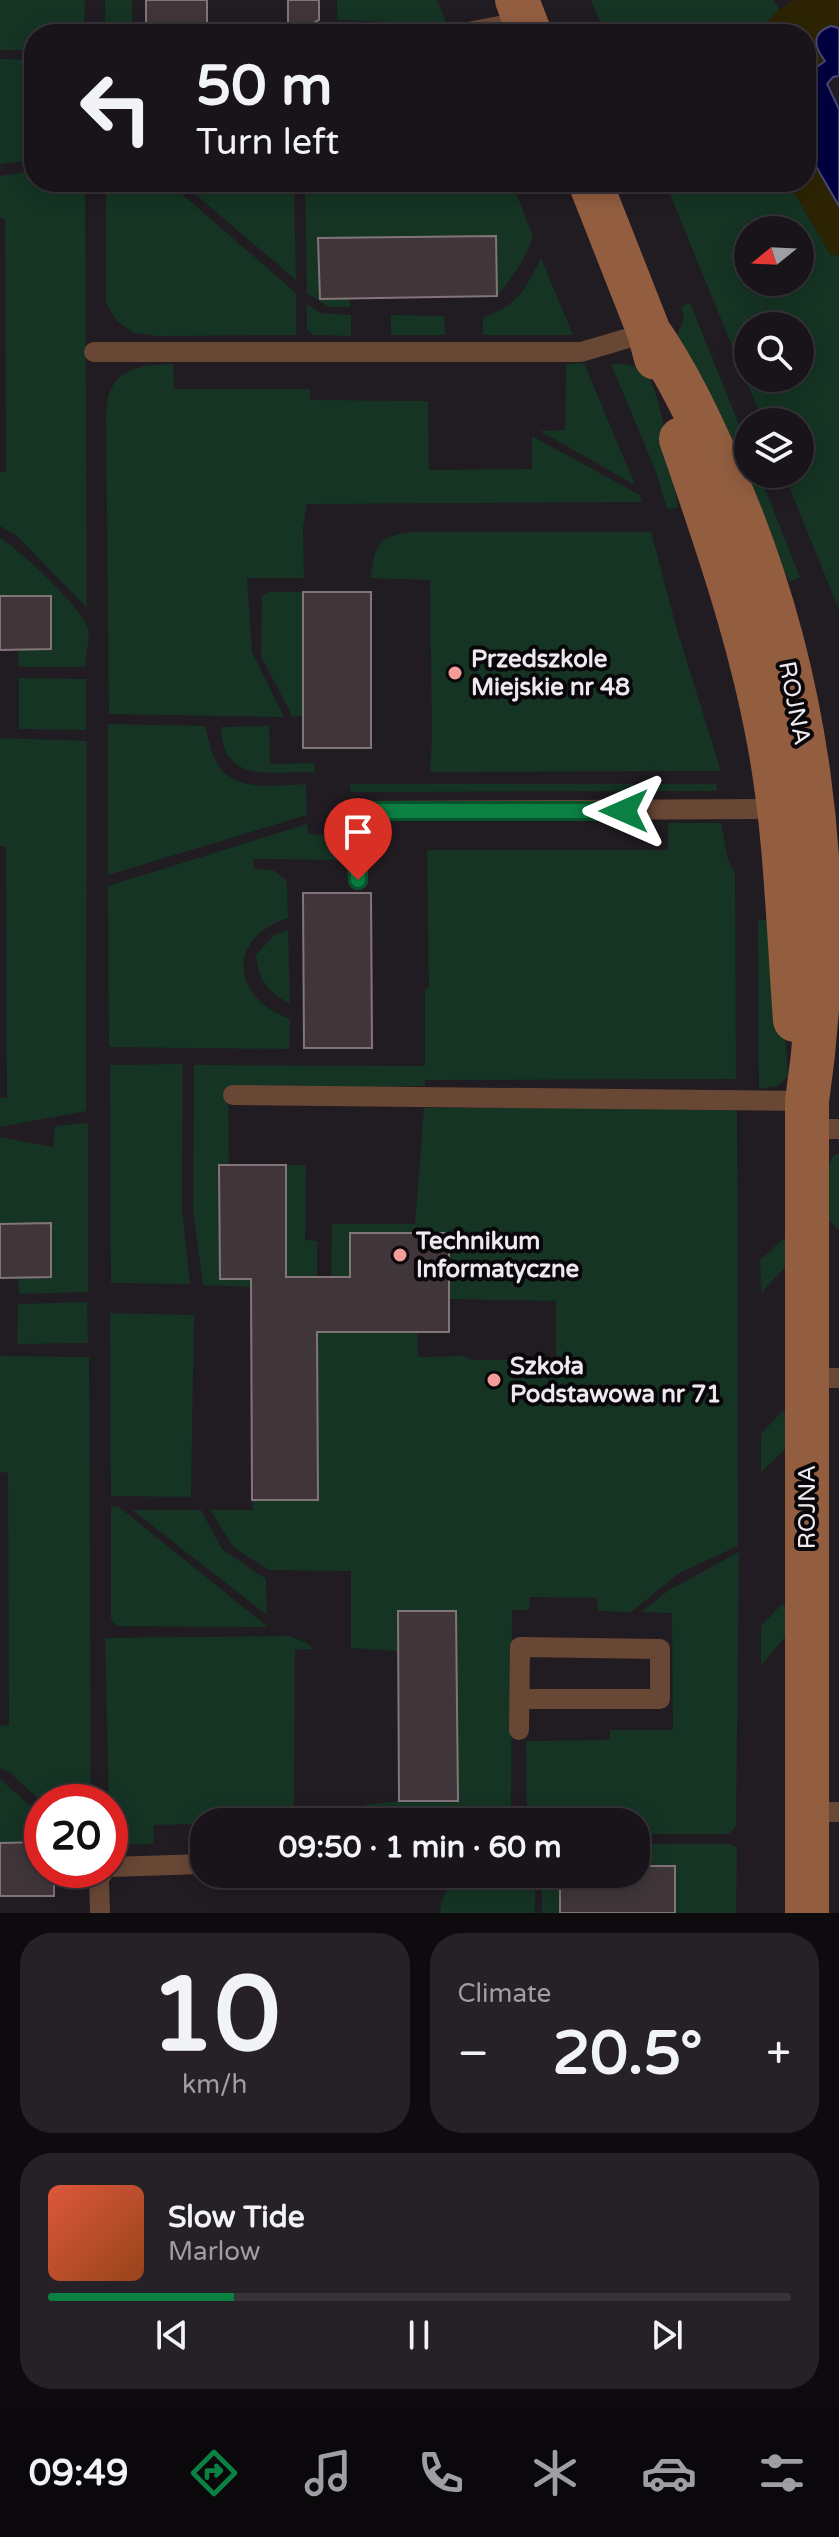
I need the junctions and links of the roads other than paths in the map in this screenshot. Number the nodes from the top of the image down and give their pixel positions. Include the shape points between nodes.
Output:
1 (524, 18) edge
2 (503, 24) edge
3 (594, 192) edge
4 (649, 332) junction
5 (94, 352) dead end
6 (780, 809) junction
7 (358, 880) dead end
8 (233, 1095) dead end
9 (818, 1120) edge
10 (823, 1378) edge
11 (519, 1699) junction
12 (519, 1730) dead end
13 (823, 1812) edge
14 (190, 1864) edge
15 (128, 1866) edge
16 (99, 1888) edge
17 (100, 1913) edge
18 (807, 1913) edge

1 - 2 lane
3 - 4 street, ROJNA
4 - 5 lane via 581,352
4 - 6 street, ROJNA via 745,634
4 - 9 street, ROJNA via 682,385 741,511 794,687 817,822 823,908
6 - 7 lane via 356,811
6 - 9 street, ROJNA via 798,1057
8 - 9 lane
9 - 10 street, ROJNA
10 - 13 street, ROJNA
11 - 11 lane via 660,1699 660,1649 520,1647
11 - 12 lane
13 - 18 street, ROJNA
14 - 15 lane
16 - 17 lane

